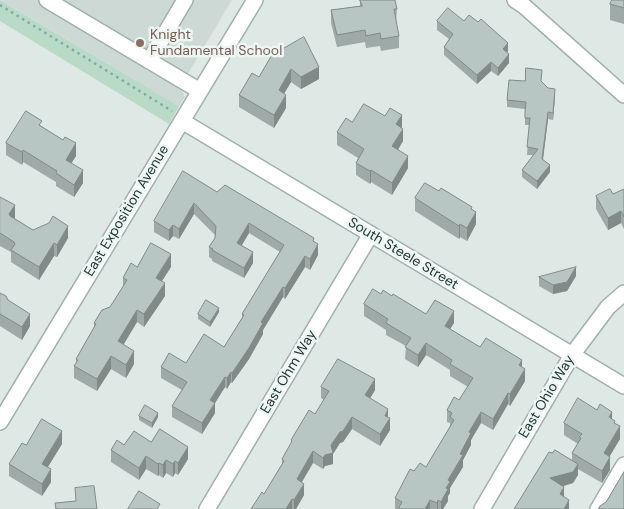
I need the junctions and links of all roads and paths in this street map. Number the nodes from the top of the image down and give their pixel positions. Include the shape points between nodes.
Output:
1 (47, 0) edge
2 (186, 0) edge
3 (255, 0) edge
4 (521, 2) edge
5 (0, 5) edge
6 (149, 61) junction
7 (200, 91) junction
8 (624, 95) edge
9 (182, 121) junction
10 (371, 234) junction
11 (624, 293) edge
12 (572, 355) junction
13 (624, 386) edge
14 (0, 422) edge
15 (624, 465) edge
16 (207, 509) edge
17 (482, 509) edge
18 (598, 509) edge

1 - 6 street
2 - 6 street
3 - 7 street, East Exposition Avenue
4 - 8 street
5 - 9 path via 173,112
6 - 7 street
7 - 9 street, East Exposition Avenue
9 - 10 street, South Steele Street
9 - 14 street, East Exposition Avenue
10 - 12 street, South Steele Street
10 - 16 street, East Ohm Way
11 - 12 street, East Ohio Way via 608,307
12 - 13 street, South Steele Street
12 - 17 street, East Ohio Way
15 - 18 street

